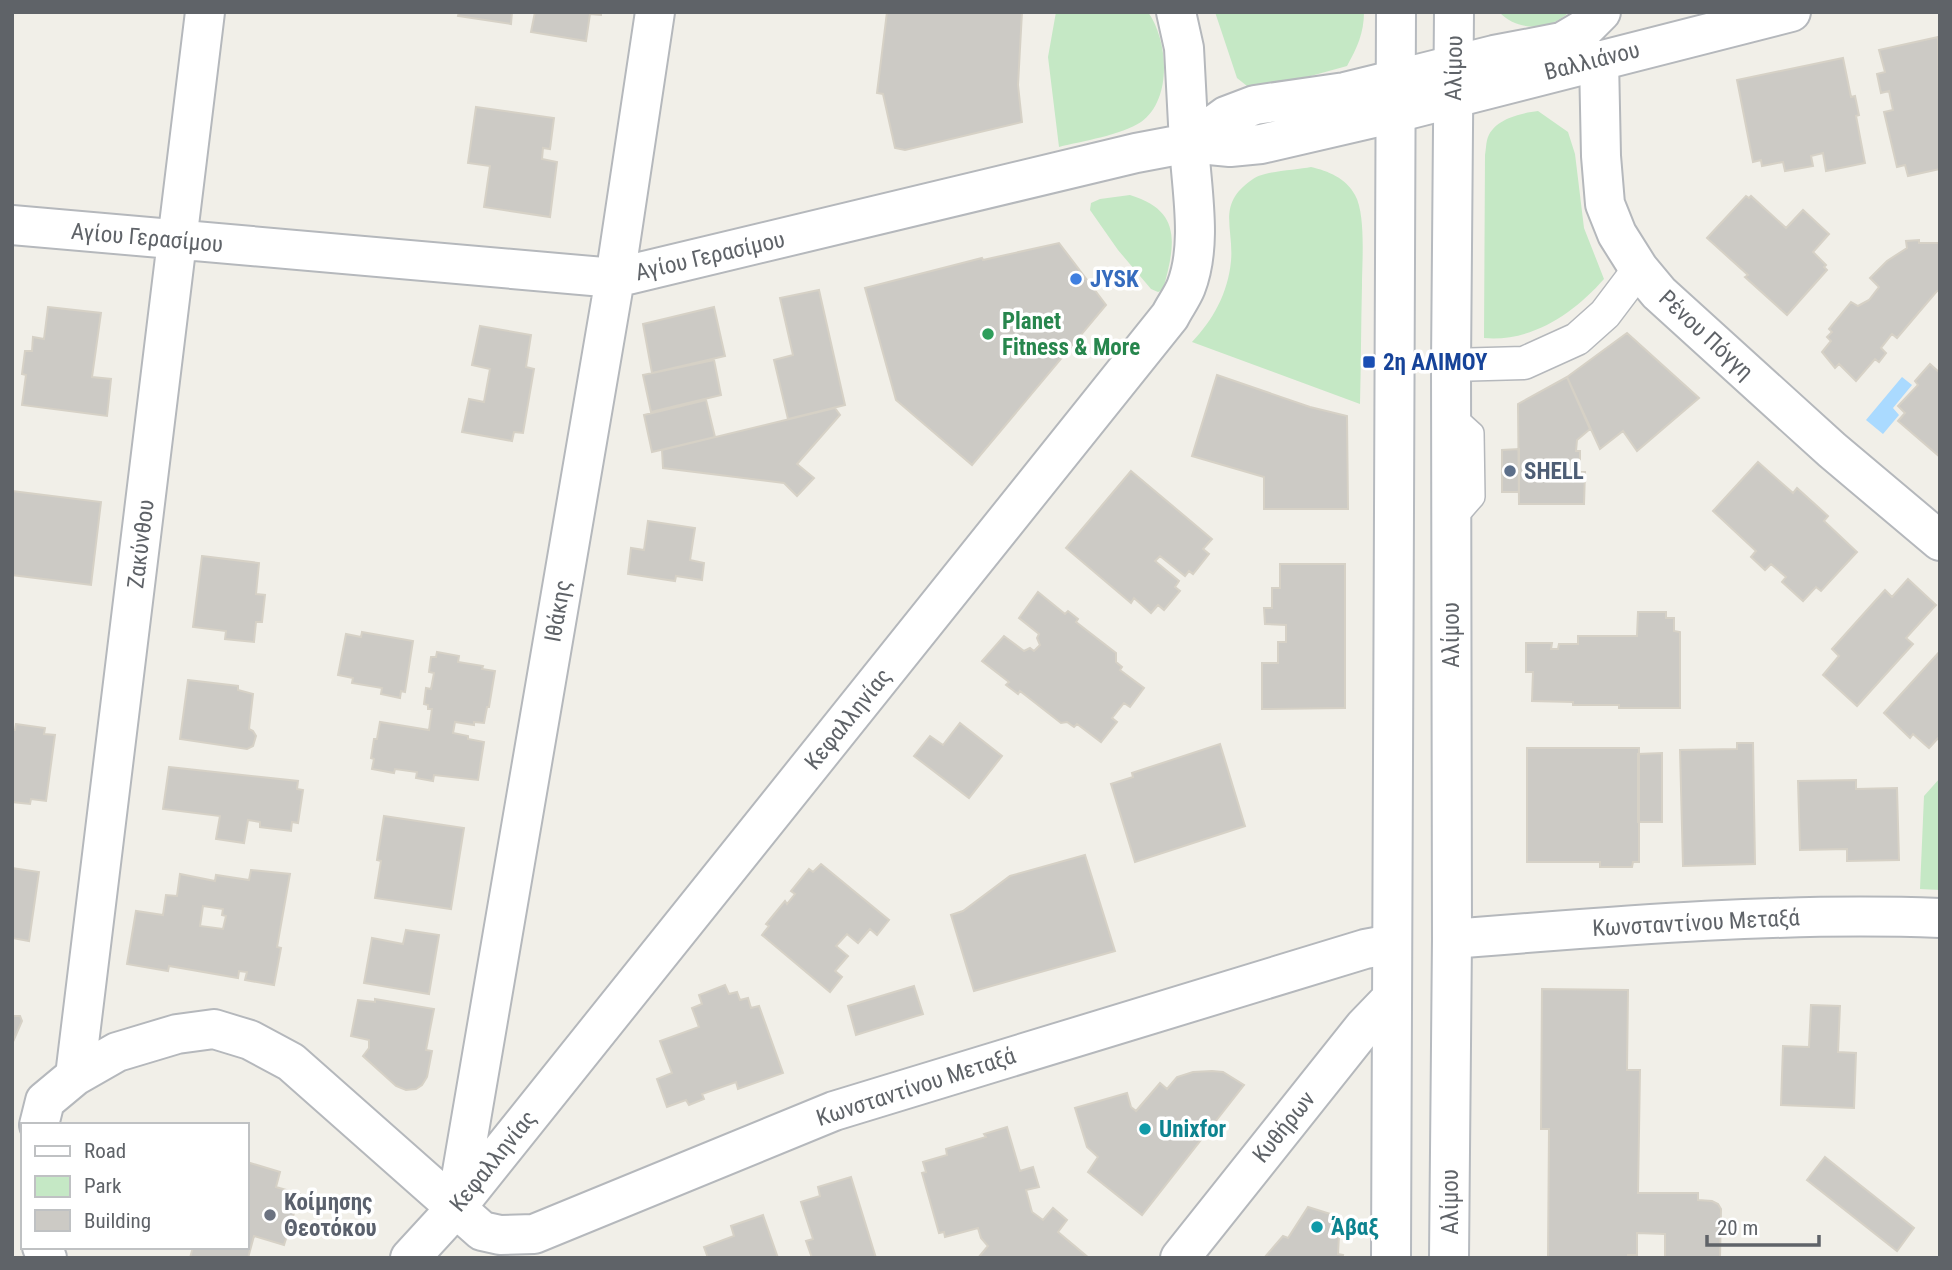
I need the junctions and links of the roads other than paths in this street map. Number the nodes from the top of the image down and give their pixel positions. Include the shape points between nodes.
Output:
1 (205, 12) edge
2 (654, 12) edge
3 (1176, 12) edge
4 (1396, 12) edge
5 (1454, 12) edge
6 (1601, 12) edge
7 (1791, 12) edge
8 (1598, 60) junction
9 (1454, 82) junction
10 (1395, 97) junction
11 (1189, 143) junction
12 (12, 225) edge
13 (178, 242) junction
14 (1639, 269) junction
15 (615, 278) junction
16 (1451, 365) junction
17 (1940, 541) edge
18 (1940, 918) edge
19 (1452, 939) junction
20 (1392, 944) junction
21 (1391, 999) junction
22 (75, 1076) junction
23 (32, 1113) edge
24 (456, 1209) junction
25 (410, 1258) edge
26 (1180, 1258) edge
27 (1391, 1258) edge
28 (1449, 1258) edge

1 - 13 street, Ζακύνθου
2 - 15 street, Ιθάκης
3 - 11 street, Κεφαλληνίας via 1184,48
4 - 10 street
5 - 9 street, Αλίμου
6 - 8 street, Ρένου Πόγγη
6 - 9 street, Βαλλιάνου via 1562,42 1494,55
7 - 8 street, Βαλλιάνου
8 - 9 street, Βαλλιάνου
8 - 14 street, Ρένου Πόγγη via 1605,204
9 - 10 street, Βαλλιάνου
9 - 16 street, Αλίμου
10 - 11 street, Αγίου Γερασίμου via 1261,144
10 - 11 street via 1345,92 1255,105 1226,116
10 - 20 street
11 - 15 street, Αγίου Γερασίμου
11 - 24 street, Κεφαλληνίας via 1193,255 1186,286 1170,316
12 - 13 street, Αγίου Γερασίμου
13 - 15 street, Αγίου Γερασίμου
13 - 22 street, Ζακύνθου
14 - 16 street via 1605,314 1577,339 1524,363
14 - 17 street, Ρένου Πόγγη via 1659,293 1832,450
15 - 24 street, Ιθάκης
16 - 19 street, Αλίμου
18 - 19 street, Κωνσταντίνου Μεταξά via 1796,917
19 - 28 street, Αλίμου
20 - 21 street
20 - 24 street, Κωνσταντίνου Μεταξά via 834,1111 534,1234 482,1231
21 - 26 street, Κυθήρων
21 - 27 street
22 - 23 street, Κωνσταντίνου Μεταξά
22 - 24 street, Κωνσταντίνου Μεταξά via 117,1052 177,1034 214,1029 250,1040 291,1062
24 - 25 street, Κεφαλληνίας

